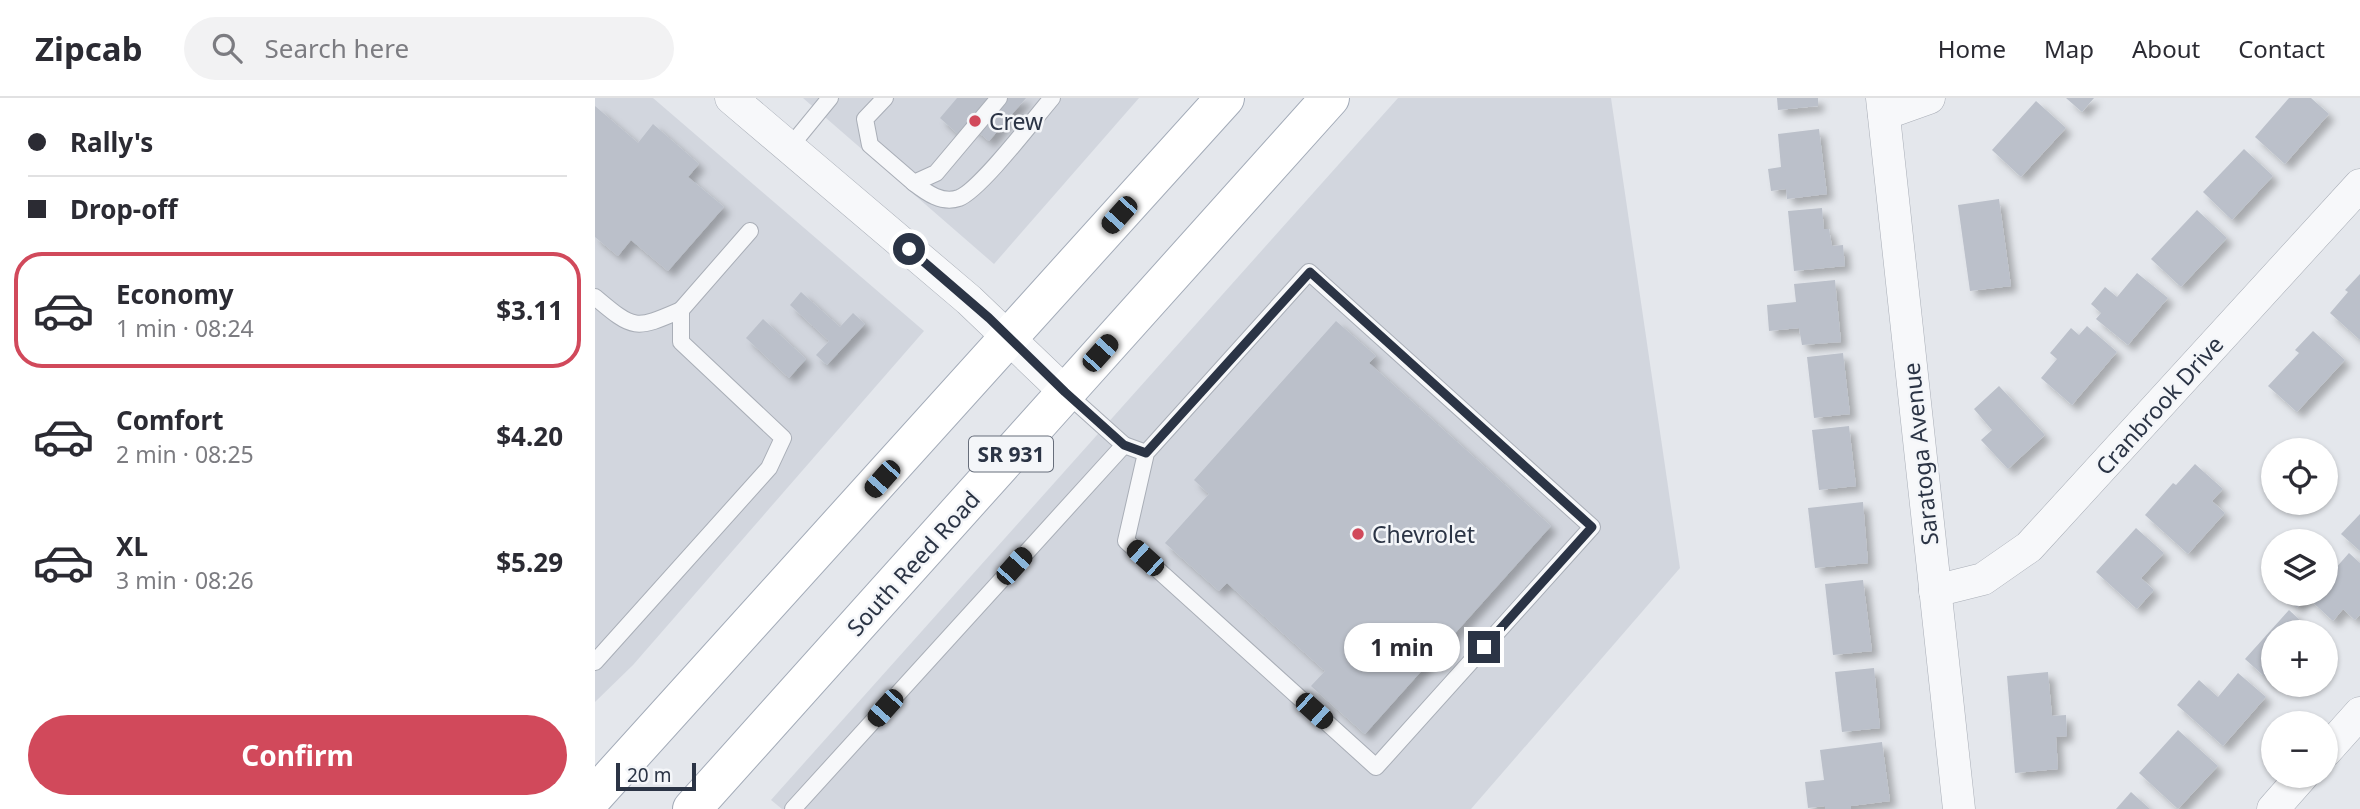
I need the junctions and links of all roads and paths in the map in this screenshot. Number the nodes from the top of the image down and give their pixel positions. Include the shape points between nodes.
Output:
1 (830, 98) edge
2 (885, 98) edge
3 (999, 98) edge
4 (1052, 98) edge
5 (1225, 98) edge
6 (1331, 98) edge
7 (1929, 98) edge
8 (742, 101) edge
9 (1883, 106) edge
10 (789, 148) junction
11 (914, 184) junction
12 (2360, 185) edge
13 (750, 231) dead end
14 (595, 297) edge
15 (681, 310) junction
16 (1010, 337) junction
17 (1065, 392) junction
18 (1124, 445) junction
19 (1146, 453) junction
20 (1935, 591) junction
21 (595, 662) edge
22 (2360, 713) edge
23 (2338, 738) edge
24 (2292, 788) edge
25 (595, 795) edge
26 (692, 809) edge
27 (793, 809) edge
28 (1958, 809) edge
29 (2273, 809) edge

1 - 10 lane
2 - 11 lane via 865,119 870,145
3 - 11 lane via 936,173
4 - 11 lane via 975,187 957,199 932,197
5 - 16 main road
6 - 17 main road, South Reed Road / SR 931
7 - 9 street
8 - 10 street
9 - 20 street, Saratoga Avenue
10 - 16 street
12 - 20 street, Cranbrook Drive via 2029,547 1983,579
13 - 15 lane
14 - 15 lane via 621,319 645,325
15 - 21 lane via 681,342 783,438 769,468
16 - 17 street
16 - 25 main road
17 - 18 lane
17 - 26 main road, South Reed Road / SR 931
18 - 19 lane
18 - 27 lane
19 - 19 lane via 1310,272 1592,527 1376,766 1126,541
20 - 28 street, Saratoga Avenue
22 - 23 street
24 - 29 street

